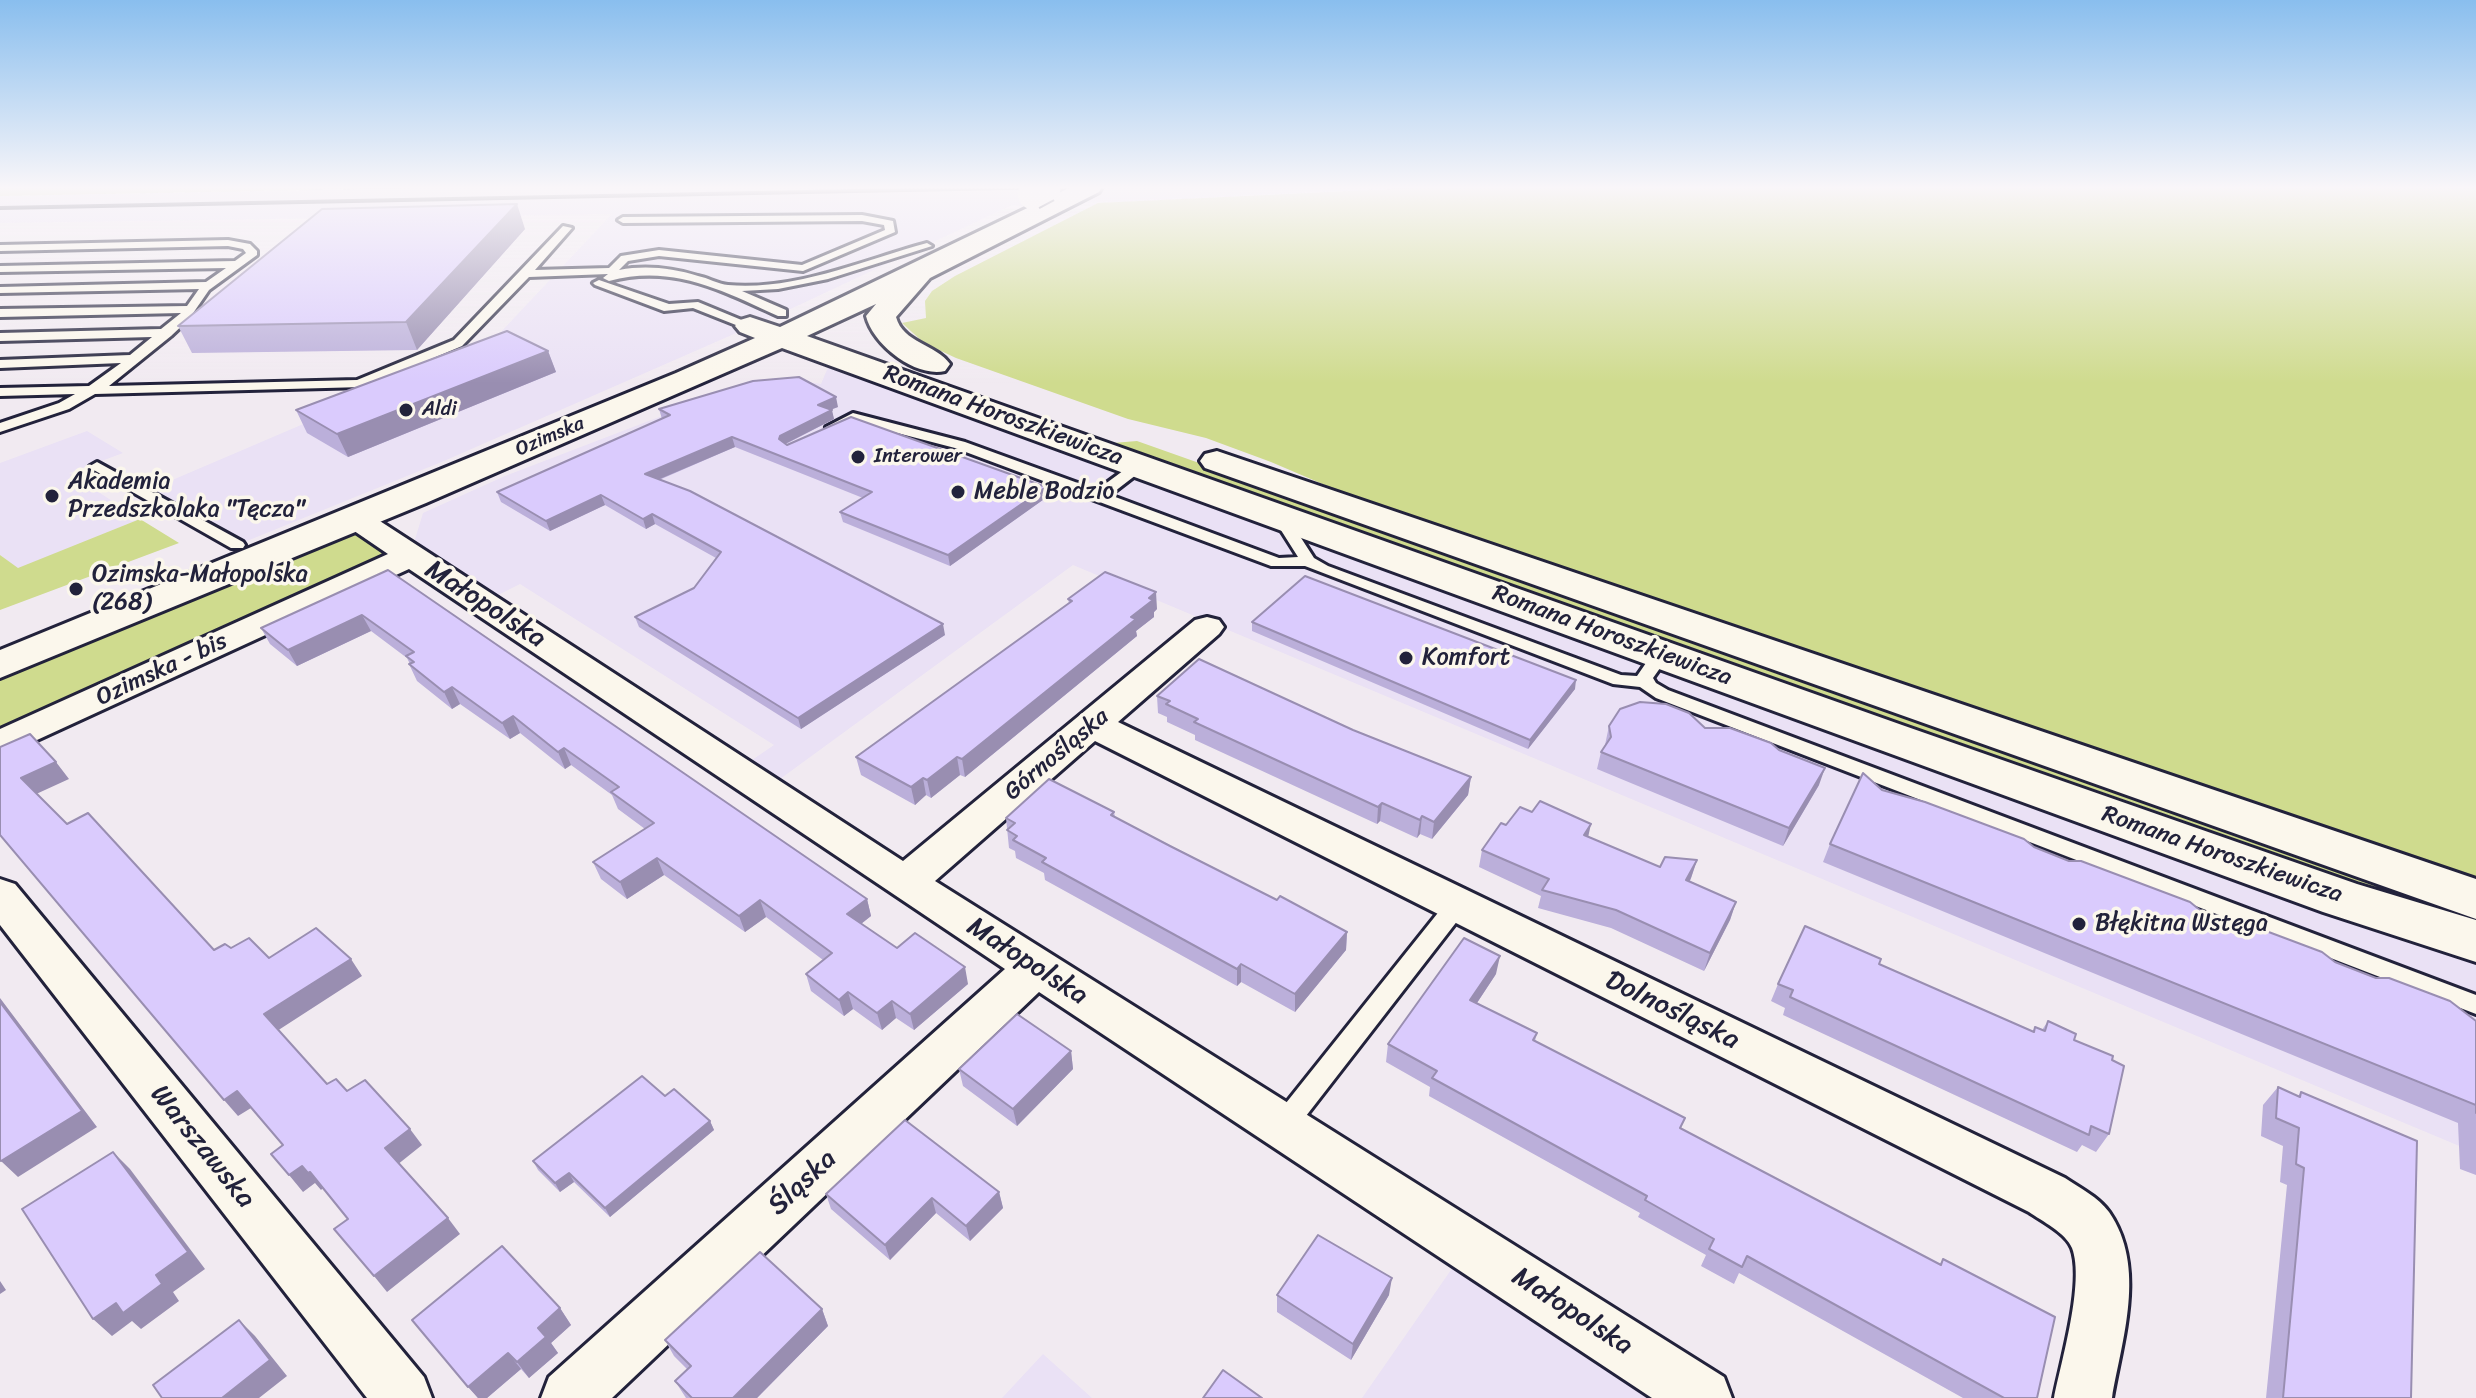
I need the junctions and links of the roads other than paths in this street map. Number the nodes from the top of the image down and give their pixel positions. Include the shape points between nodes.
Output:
1 (251, 252) edge
2 (545, 252) edge
3 (841, 252) edge
4 (936, 252) edge
5 (940, 252) edge
6 (926, 258) junction
7 (242, 264) junction
8 (0, 269) edge
9 (615, 272) junction
10 (526, 274) junction
11 (210, 285) junction
12 (726, 288) junction
13 (0, 290) edge
14 (190, 309) junction
15 (0, 313) edge
16 (772, 319) junction
17 (167, 333) junction
18 (0, 337) edge
19 (135, 359) junction
20 (0, 364) edge
21 (918, 371) junction
22 (96, 389) junction
23 (0, 392) edge
24 (648, 396) junction
25 (5, 425) edge
26 (816, 436) edge
27 (1140, 465) junction
28 (97, 466) dead end
29 (1099, 496) junction
30 (1280, 516) junction
31 (355, 518) junction
32 (237, 545) junction
33 (410, 556) junction
34 (1308, 561) junction
35 (1207, 627) dead end
36 (0, 640) edge
37 (0, 665) edge
38 (1653, 668) junction
39 (1093, 725) junction
40 (0, 744) edge
41 (906, 882) junction
42 (0, 895) edge
43 (2341, 898) junction
44 (2476, 899) edge
45 (1457, 905) junction
46 (2476, 941) edge
47 (2476, 957) edge
48 (1036, 968) junction
49 (2476, 1005) edge
50 (1283, 1126) junction
51 (403, 1398) edge
52 (570, 1398) edge
53 (1703, 1398) edge
54 (2083, 1398) edge

1 - 7 lane
2 - 10 lane
3 - 9 lane via 803,268 647,253 625,258
4 - 6 street, Ozimska
5 - 6 street, Ozimska
6 - 12 lane via 806,282
6 - 16 street, Ozimska
6 - 21 street via 881,316
7 - 8 lane
7 - 11 lane
9 - 10 lane
9 - 12 lane via 678,274
9 - 16 lane via 599,283 668,308 694,304
10 - 22 lane via 458,343 359,384
11 - 13 lane
11 - 14 lane
12 - 16 lane
14 - 15 lane
14 - 17 lane
16 - 21 street, Romana Horoszkiewicza
16 - 24 street, Ozimska
16 - 32 street, Ozimska
17 - 18 lane
17 - 19 lane
19 - 20 lane
19 - 22 lane
21 - 24 street via 793,363 732,371
21 - 27 street, Romana Horoszkiewicza
21 - 44 street, Romana Horoszkiewicza
22 - 23 lane
22 - 25 lane via 64,406
24 - 31 street, Ozimska
26 - 29 lane via 853,417 960,445
27 - 29 lane
27 - 30 street, Romana Horoszkiewicza
28 - 32 lane
29 - 34 lane via 1277,563
30 - 34 lane
30 - 38 street, Romana Horoszkiewicza
31 - 33 street, Małopolska
31 - 37 street, Ozimska
32 - 36 street, Ozimska
33 - 40 street, Ozimska - bis
33 - 41 street, Małopolska
34 - 38 lane via 1619,680
35 - 39 street, Górnośląska
38 - 43 street, Romana Horoszkiewicza
38 - 49 lane via 1662,694 1688,705
39 - 41 street, Górnośląska
39 - 45 street, Dolnośląska
41 - 48 street, Małopolska
42 - 51 street, Warszawska
43 - 46 street, Romana Horoszkiewicza
43 - 47 street
45 - 50 lane
45 - 54 street, Dolnośląska via 2047,1195 2077,1216 2101,1251 2103,1279
48 - 50 street, Małopolska
48 - 52 street, Śląska
50 - 53 street, Małopolska

